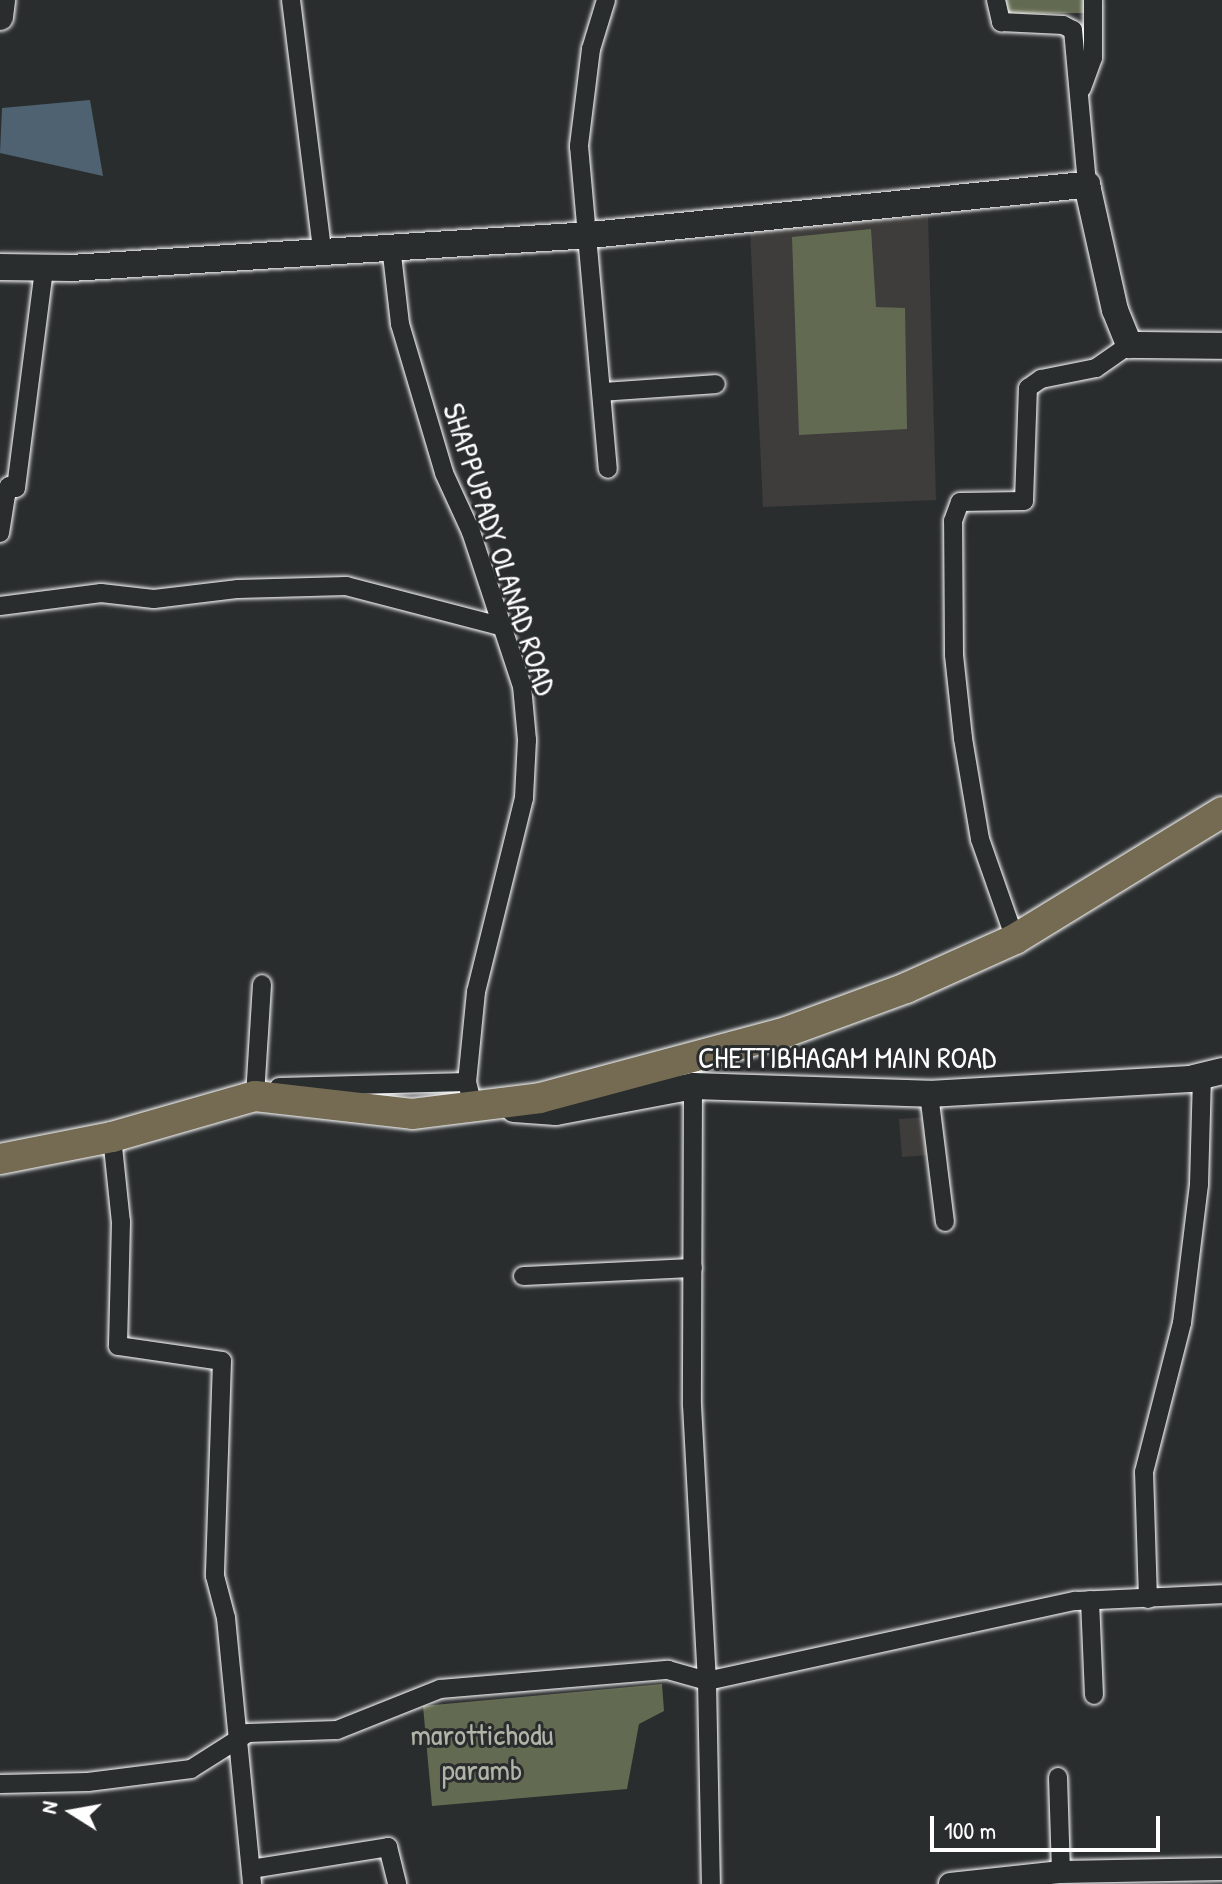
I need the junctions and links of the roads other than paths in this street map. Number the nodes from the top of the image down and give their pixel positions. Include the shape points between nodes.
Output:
1 (2, 0) edge
2 (291, 0) edge
3 (606, 0) edge
4 (996, 0) edge
5 (1093, 0) edge
6 (0, 17) edge
7 (1080, 95) junction
8 (1087, 185) junction
9 (591, 235) junction
10 (391, 246) junction
11 (322, 250) junction
12 (0, 267) edge
13 (44, 268) junction
14 (1129, 345) junction
15 (1222, 346) edge
16 (716, 384) dead end
17 (602, 392) junction
18 (608, 469) dead end
19 (0, 533) edge
20 (0, 606) edge
21 (500, 626) junction
22 (1222, 812) edge
23 (1015, 939) junction
24 (262, 984) dead end
25 (1212, 1073) edge
26 (693, 1086) junction
27 (470, 1094) junction
28 (929, 1094) junction
29 (255, 1096) junction
30 (112, 1137) junction
31 (0, 1159) edge
32 (945, 1222) dead end
33 (693, 1268) junction
34 (523, 1276) dead end
35 (1222, 1594) edge
36 (1148, 1599) junction
37 (1090, 1600) junction
38 (707, 1681) junction
39 (1094, 1695) dead end
40 (236, 1741) junction
41 (1058, 1777) dead end
42 (0, 1784) edge
43 (1215, 1874) edge
44 (251, 1876) edge
45 (1055, 1876) edge
46 (397, 1884) edge
47 (711, 1884) edge
48 (950, 1884) edge

1 - 6 main road
2 - 11 street
3 - 9 street via 591,49 579,146
4 - 7 street via 1001,22 1073,30
5 - 7 street via 1093,58
7 - 8 street
8 - 9 main road
8 - 14 main road via 1115,310
9 - 10 main road
9 - 17 street
10 - 11 main road
10 - 21 street, SHAPPUPADY OLANAD ROAD via 400,324
11 - 13 main road
12 - 13 main road
13 - 19 street via 16,488 9,486
14 - 15 main road
14 - 23 street via 1096,368 1041,379 1028,388 1024,501 960,502 953,521 954,655 963,738 980,839
16 - 17 street
17 - 18 street
20 - 21 street via 101,593 154,599 238,589 346,586
21 - 27 street, SHAPPUPADY OLANAD ROAD via 522,686 527,740 524,798 476,992
22 - 23 highway
23 - 27 highway via 906,988 786,1032 540,1098
24 - 29 street
25 - 28 main road, CHETTIBHAGAM MAIN ROAD
25 - 36 street via 1182,1323 1144,1472
26 - 27 main road, CHETTIBHAGAM MAIN ROAD via 556,1112
26 - 28 main road, CHETTIBHAGAM MAIN ROAD
26 - 33 street
27 - 29 highway via 412,1114
28 - 32 street
29 - 30 highway
30 - 31 highway
30 - 40 street via 121,1222 118,1346 222,1361 215,1576 226,1618
33 - 34 street
33 - 38 street via 692,1405
35 - 36 street
36 - 37 street
37 - 38 street via 896,1636
37 - 39 street
38 - 40 street via 668,1670 440,1689 337,1730 248,1733
38 - 47 street
40 - 42 street via 191,1769 88,1782
40 - 44 street
41 - 45 street
43 - 45 street
44 - 46 street via 388,1847
45 - 48 street

